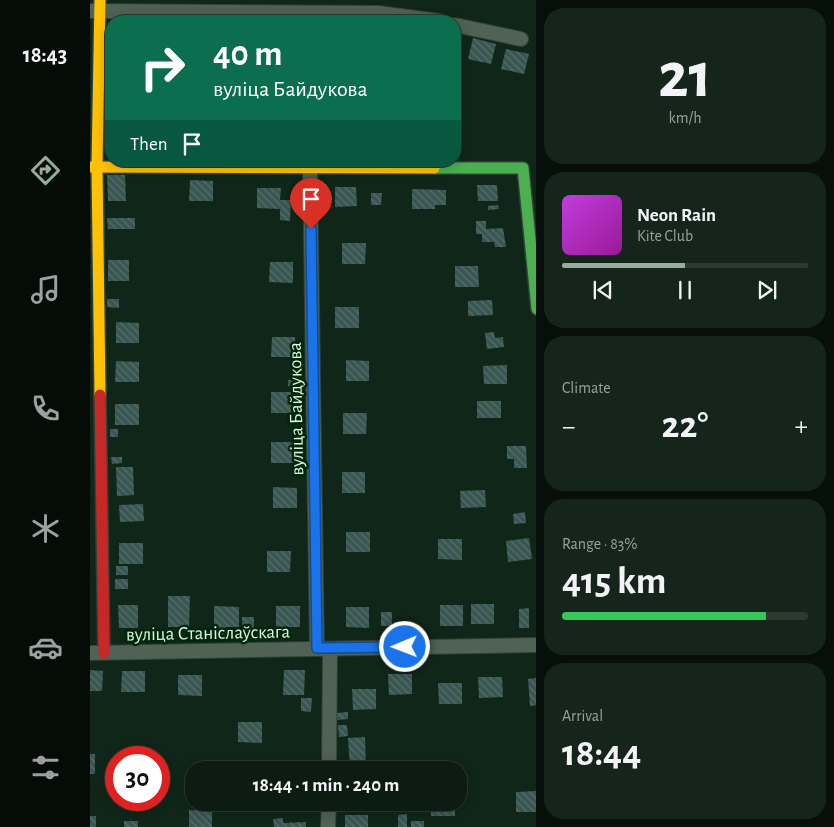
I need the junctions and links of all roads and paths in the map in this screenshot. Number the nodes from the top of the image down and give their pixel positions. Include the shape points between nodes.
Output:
1 (97, 7) edge
2 (393, 15) edge
3 (461, 26) edge
4 (521, 39) dead end
5 (94, 167) edge
6 (310, 169) junction
7 (536, 309) edge
8 (536, 645) edge
9 (323, 648) junction
10 (90, 653) edge
11 (104, 653) junction
12 (329, 761) edge
13 (329, 811) edge
14 (328, 827) edge

1 - 2 street
1 - 5 street
3 - 4 street
5 - 6 street
5 - 11 street
6 - 7 street via 522,168
6 - 9 street, вуліца Байдукова
8 - 9 street, вуліца Станіслаўскага
9 - 11 street, вуліца Станіслаўскага
9 - 12 street, вуліца Байдукова
10 - 11 street, вуліца Станіслаўскага
13 - 14 street

